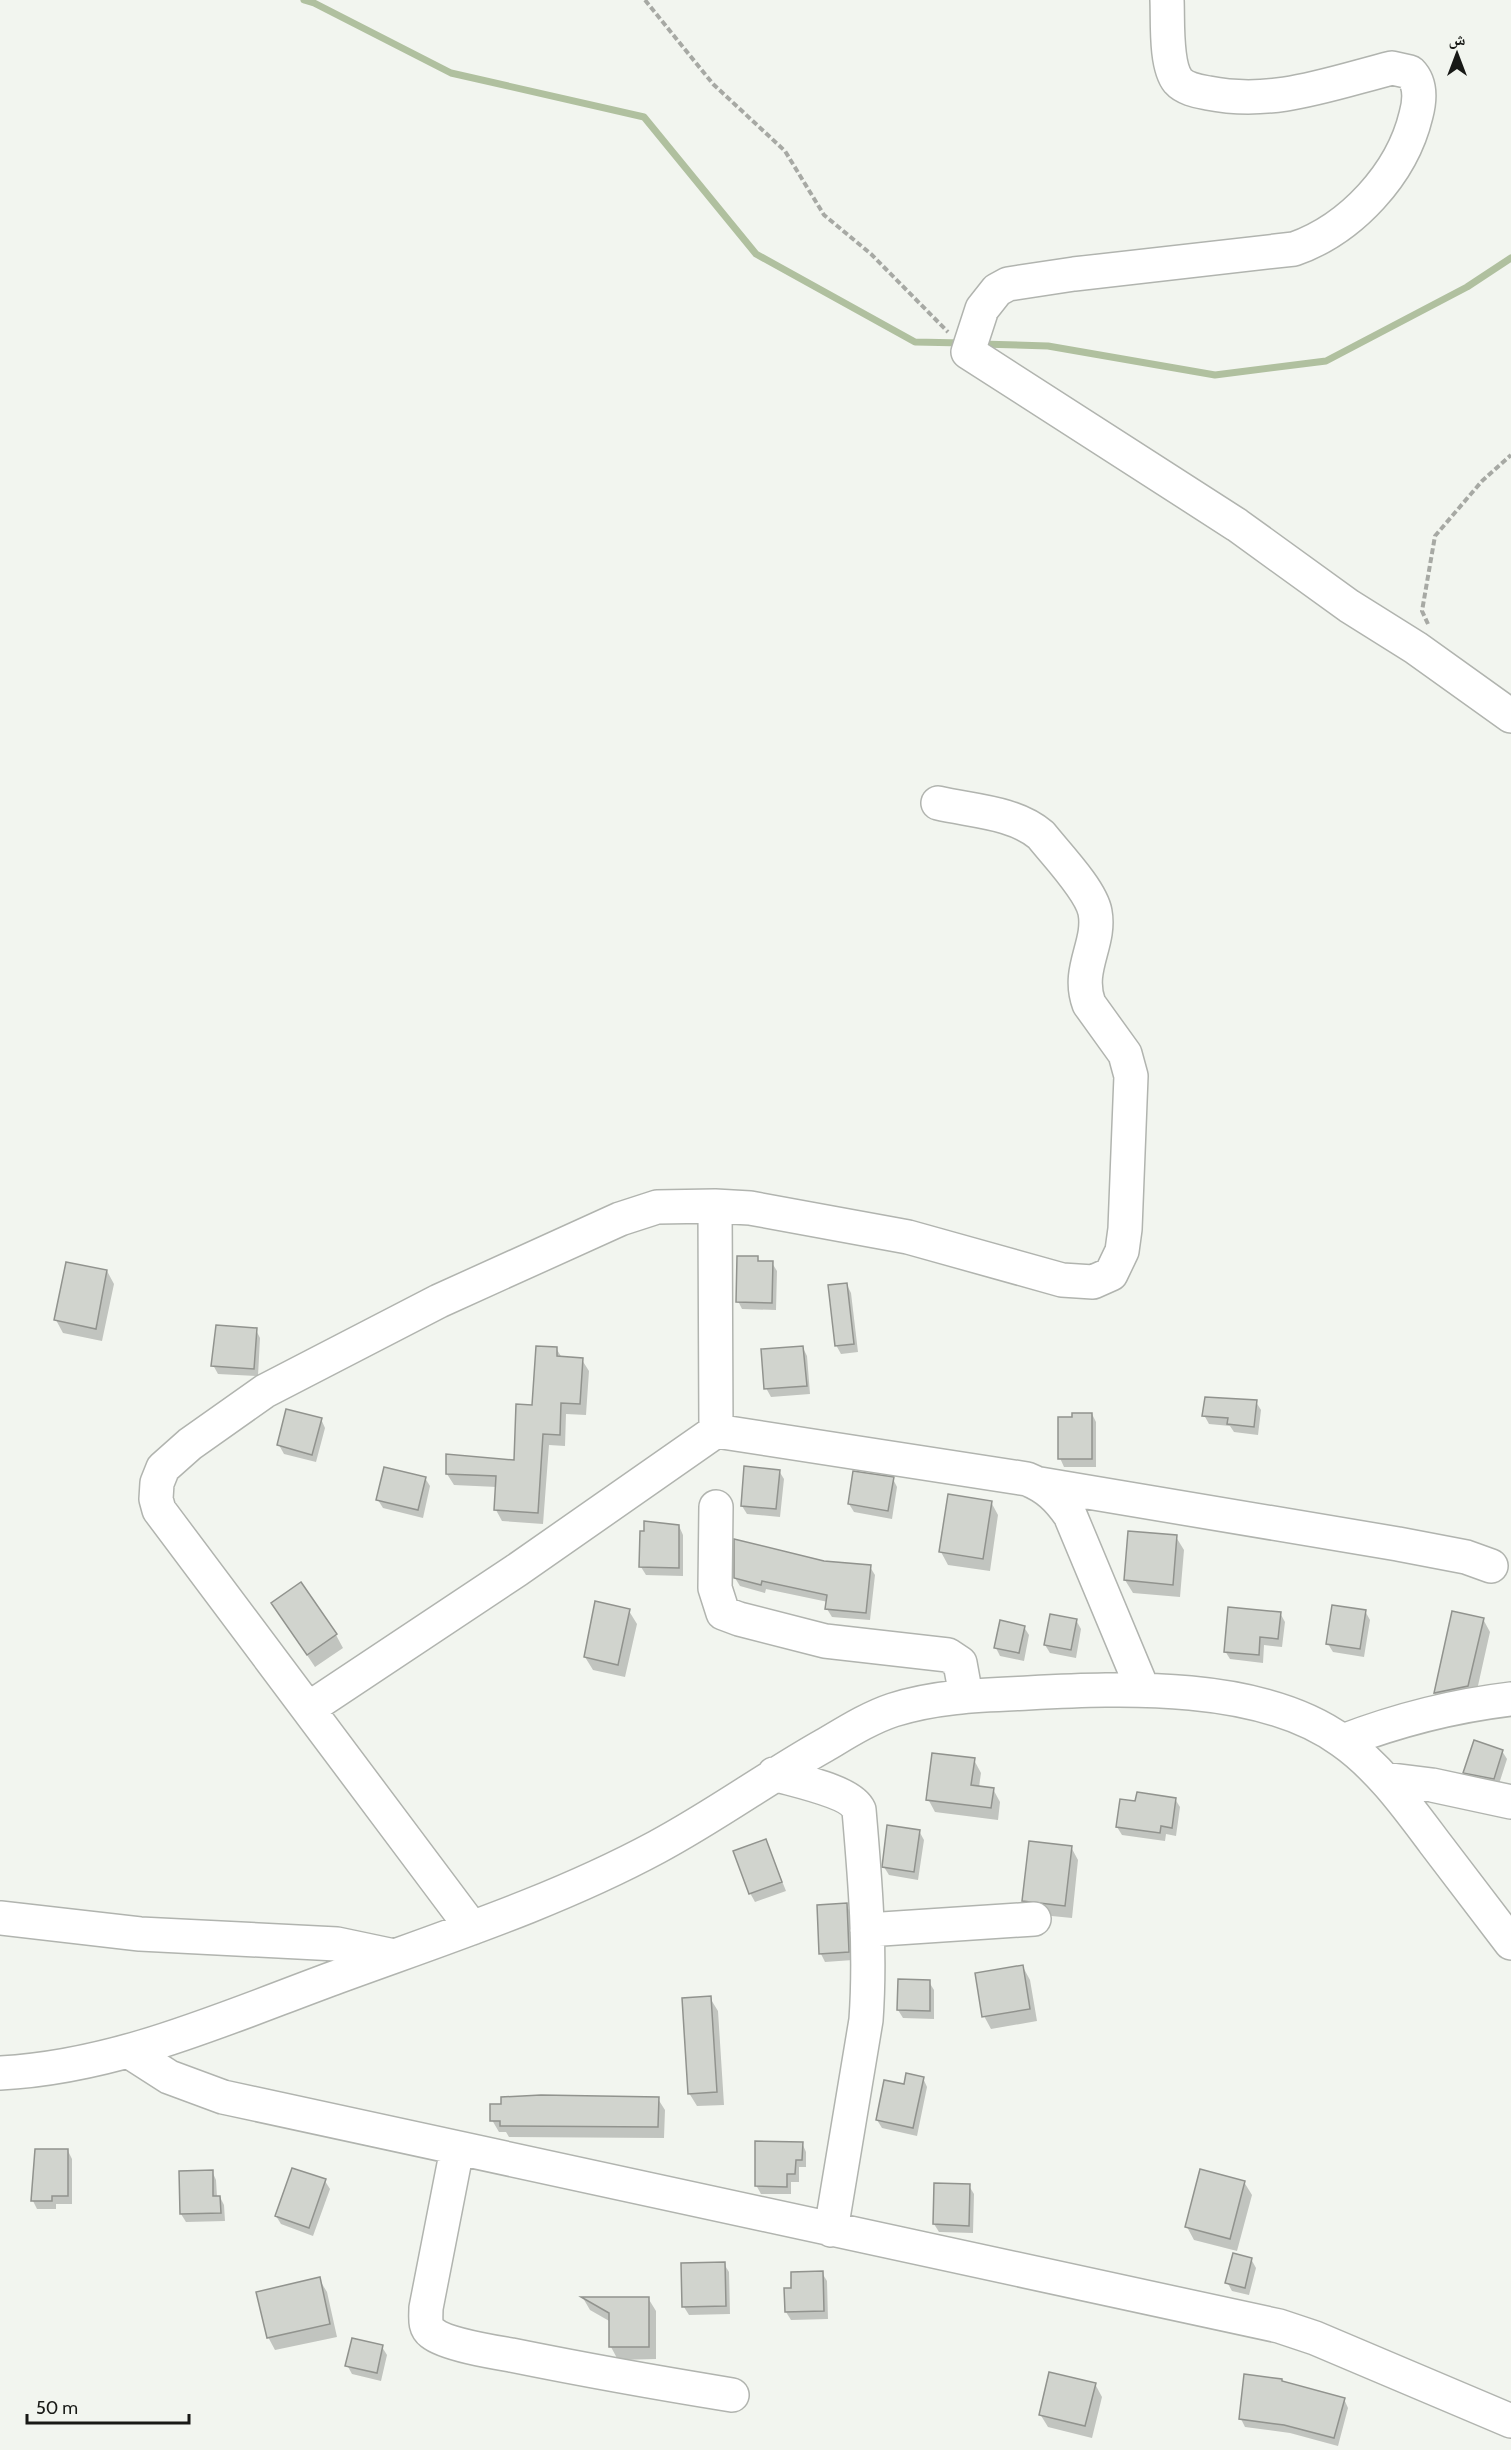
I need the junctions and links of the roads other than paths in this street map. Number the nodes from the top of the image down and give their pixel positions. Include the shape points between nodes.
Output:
1 (1167, 0) edge
2 (1511, 717) edge
3 (938, 803) dead end
4 (715, 1206) junction
5 (716, 1431) junction
6 (1040, 1484) junction
7 (716, 1507) dead end
8 (1491, 1566) dead end
9 (1143, 1690) junction
10 (966, 1696) junction
11 (1511, 1699) edge
12 (308, 1709) junction
13 (1343, 1741) junction
14 (774, 1774) junction
15 (1384, 1779) junction
16 (1511, 1802) edge
17 (0, 1918) edge
18 (1034, 1918) dead end
19 (471, 1928) junction
20 (867, 1930) junction
21 (1511, 1943) edge
22 (394, 1956) junction
23 (130, 2052) junction
24 (0, 2073) edge
25 (457, 2149) junction
26 (831, 2229) junction
27 (732, 2395) dead end
28 (1511, 2421) edge

1 - 2 street via 1173,69 1178,81 1194,90 1252,99 1281,96 1392,68 1410,72 1418,86 1418,108 1395,165 1339,225 1294,249 1008,284 997,290 982,309 968,352 1237,525
3 - 4 street via 1013,818 1031,826 1092,903 1095,927 1083,979 1086,995 1125,1054 1131,1076 1125,1229 1118,1265 1102,1279 1079,1282 908,1237 750,1208
4 - 5 street
4 - 12 street via 657,1207 637,1212 439,1301 265,1391 163,1467 157,1483 159,1510
5 - 6 street
5 - 12 street
6 - 8 street via 1398,1544 1466,1557
6 - 9 street via 1055,1495 1070,1515
7 - 10 street via 715,1588 723,1612 825,1641 948,1656 960,1663
9 - 10 street
9 - 13 street via 1214,1696 1260,1705 1318,1726
10 - 14 street via 889,1711
11 - 13 street via 1420,1715
12 - 19 street
13 - 15 street
14 - 19 street via 662,1844 610,1871
14 - 20 street via 840,1795 857,1805
15 - 16 street
15 - 21 street
17 - 22 street via 140,1934 337,1944
18 - 20 street
19 - 22 street
20 - 26 street via 866,2020
22 - 23 street
23 - 24 street via 44,2071
23 - 25 street via 170,2077 223,2097
25 - 26 street
25 - 27 street via 426,2308 430,2332 480,2349
26 - 28 street via 1279,2326

